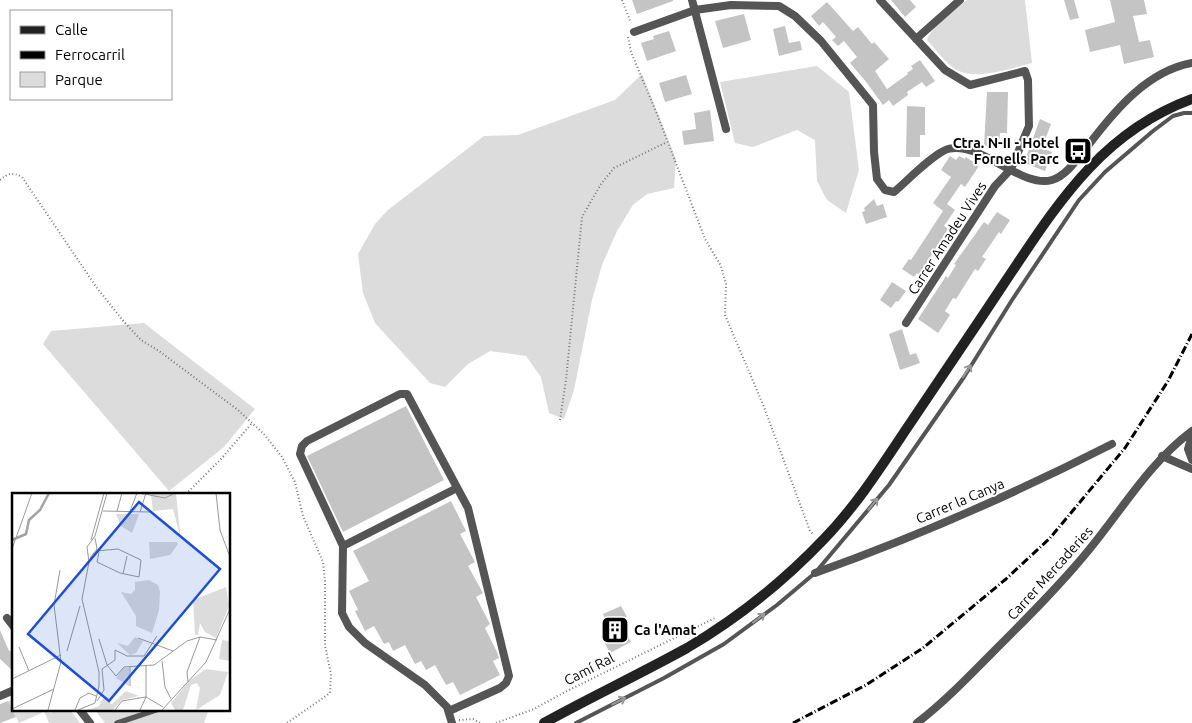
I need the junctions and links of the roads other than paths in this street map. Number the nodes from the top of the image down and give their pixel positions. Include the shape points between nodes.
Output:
1 (692, 0) edge
2 (880, 0) edge
3 (960, 0) edge
4 (696, 10) junction
5 (634, 32) road end
6 (916, 39) junction
7 (1192, 63) edge
8 (1192, 99) edge
9 (1192, 107) edge
10 (1171, 108) junction
11 (1192, 112) edge
12 (726, 128) dead end
13 (1011, 169) junction
14 (906, 322) dead end
15 (1192, 431) edge
16 (1192, 436) edge
17 (1112, 444) dead end
18 (1162, 456) junction
19 (1192, 460) edge
20 (1192, 469) edge
21 (457, 488) junction
22 (344, 546) junction
23 (815, 573) junction
24 (7, 618) dead end
25 (12, 624) edge
26 (12, 691) edge
27 (0, 696) edge
28 (80, 710) edge
29 (156, 710) edge
30 (449, 711) junction
31 (452, 722) edge
32 (90, 723) edge
33 (117, 723) edge
34 (544, 723) edge
35 (576, 723) edge
36 (917, 723) edge

1 - 4 street
2 - 6 street
3 - 6 street
4 - 5 street
4 - 12 street
4 - 13 street via 731,5 779,6 796,16 873,106 877,179 885,190 894,192 948,149 966,148
6 - 13 street, Carrer Amadeu Vives via 945,70 970,86 1025,71 1029,126
7 - 13 street via 1176,66 1153,78 1111,116 1060,176 1044,181
8 - 10 main road
9 - 10 main road
10 - 34 main road via 1118,140 1077,180 877,473 821,542 767,593 712,632
23 -> 11 lane via 889,485 1079,200 1105,172 1153,131 1173,116
13 - 14 street, Carrer Amadeu Vives via 995,186
15 - 18 street, Carrer Mercaderies
16 - 19 street via 1188,449
17 - 23 street, Carrer la Canya via 988,503
18 - 20 street
18 - 36 street, Carrer Mercaderies via 1057,585 976,669
21 - 22 street
21 - 22 street via 407,394 400,394 307,441 300,454
21 - 30 street via 468,508 509,676 500,688
22 - 30 street via 342,613 349,627 372,648 424,685
35 -> 23 lane via 717,648
24 - 25 street
26 - 27 street
28 - 32 street
29 - 33 street
30 - 31 street

